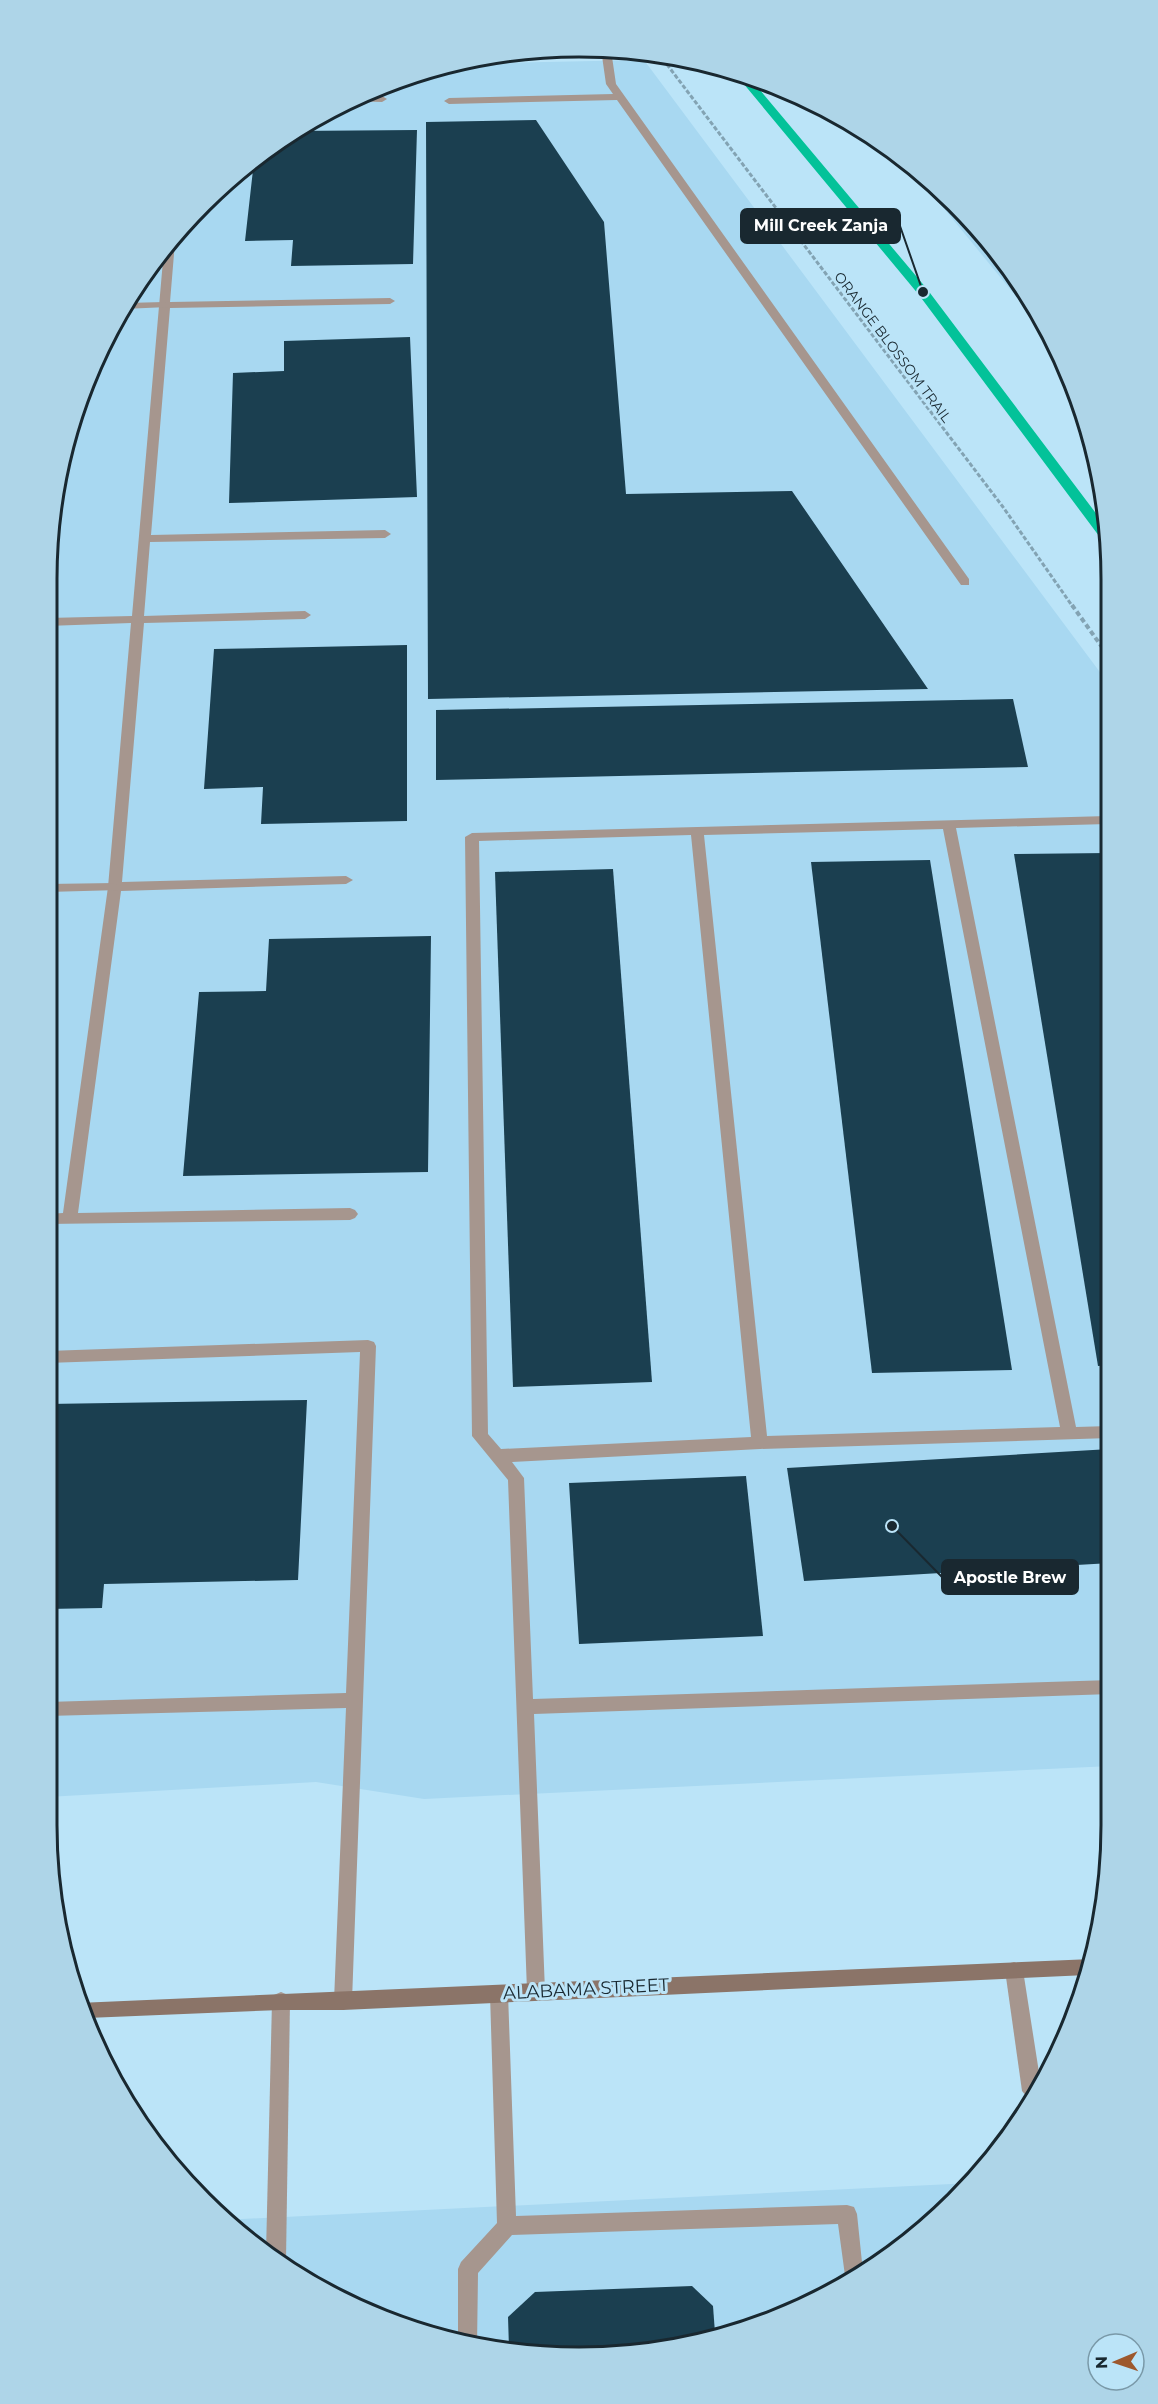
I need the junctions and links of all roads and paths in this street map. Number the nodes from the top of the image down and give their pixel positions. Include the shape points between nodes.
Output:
1 (607, 58) edge
2 (667, 65) edge
3 (621, 98) junction
4 (375, 99) edge
5 (382, 99) dead end
6 (448, 101) dead end
7 (169, 257) edge
8 (390, 301) dead end
9 (164, 305) junction
10 (135, 306) edge
11 (385, 534) dead end
12 (143, 539) junction
13 (965, 582) dead end
14 (305, 615) dead end
15 (138, 620) junction
16 (57, 622) edge
17 (1101, 646) edge
18 (1101, 820) edge
19 (949, 824) junction
20 (697, 831) junction
21 (346, 880) dead end
22 (115, 887) junction
23 (57, 888) edge
24 (350, 1214) dead end
25 (57, 1219) edge
26 (70, 1219) junction
27 (57, 1357) edge
28 (1101, 1432) edge
29 (1070, 1434) junction
30 (760, 1443) junction
31 (497, 1456) junction
32 (1101, 1687) edge
33 (356, 1700) junction
34 (525, 1707) junction
35 (57, 1709) edge
36 (1081, 1967) edge
37 (1014, 1970) junction
38 (536, 1991) junction
39 (499, 1994) junction
40 (281, 2001) junction
41 (343, 2001) junction
42 (91, 2010) edge
43 (1031, 2086) edge
44 (507, 2226) junction
45 (276, 2250) edge
46 (853, 2269) edge
47 (468, 2335) edge

1 - 3 street via 611,84
2 - 17 path, ORANGE BLOSSOM TRAIL via 1003,507
3 - 6 street
3 - 13 street
4 - 5 street
7 - 9 street
8 - 9 street
9 - 10 street
9 - 12 street
11 - 12 street
12 - 15 street
14 - 15 street
15 - 16 street
15 - 22 street
18 - 19 street
19 - 20 street
19 - 29 street
20 - 30 street
20 - 31 street via 472,837 480,1436
21 - 22 street
22 - 23 street
22 - 26 street
24 - 26 street
25 - 26 street
27 - 33 street via 368,1346
28 - 29 street
29 - 30 street
30 - 31 street
31 - 34 street via 516,1478
32 - 34 street
33 - 35 street
33 - 41 street
34 - 38 street
36 - 37 main road, ALABAMA STREET
37 - 38 main road, ALABAMA STREET
37 - 43 street
38 - 39 main road, ALABAMA STREET
39 - 41 main road, ALABAMA STREET
39 - 44 street
40 - 41 main road, ALABAMA STREET
40 - 42 main road, ALABAMA STREET
40 - 45 street
44 - 46 street via 847,2214
44 - 47 street via 468,2269

